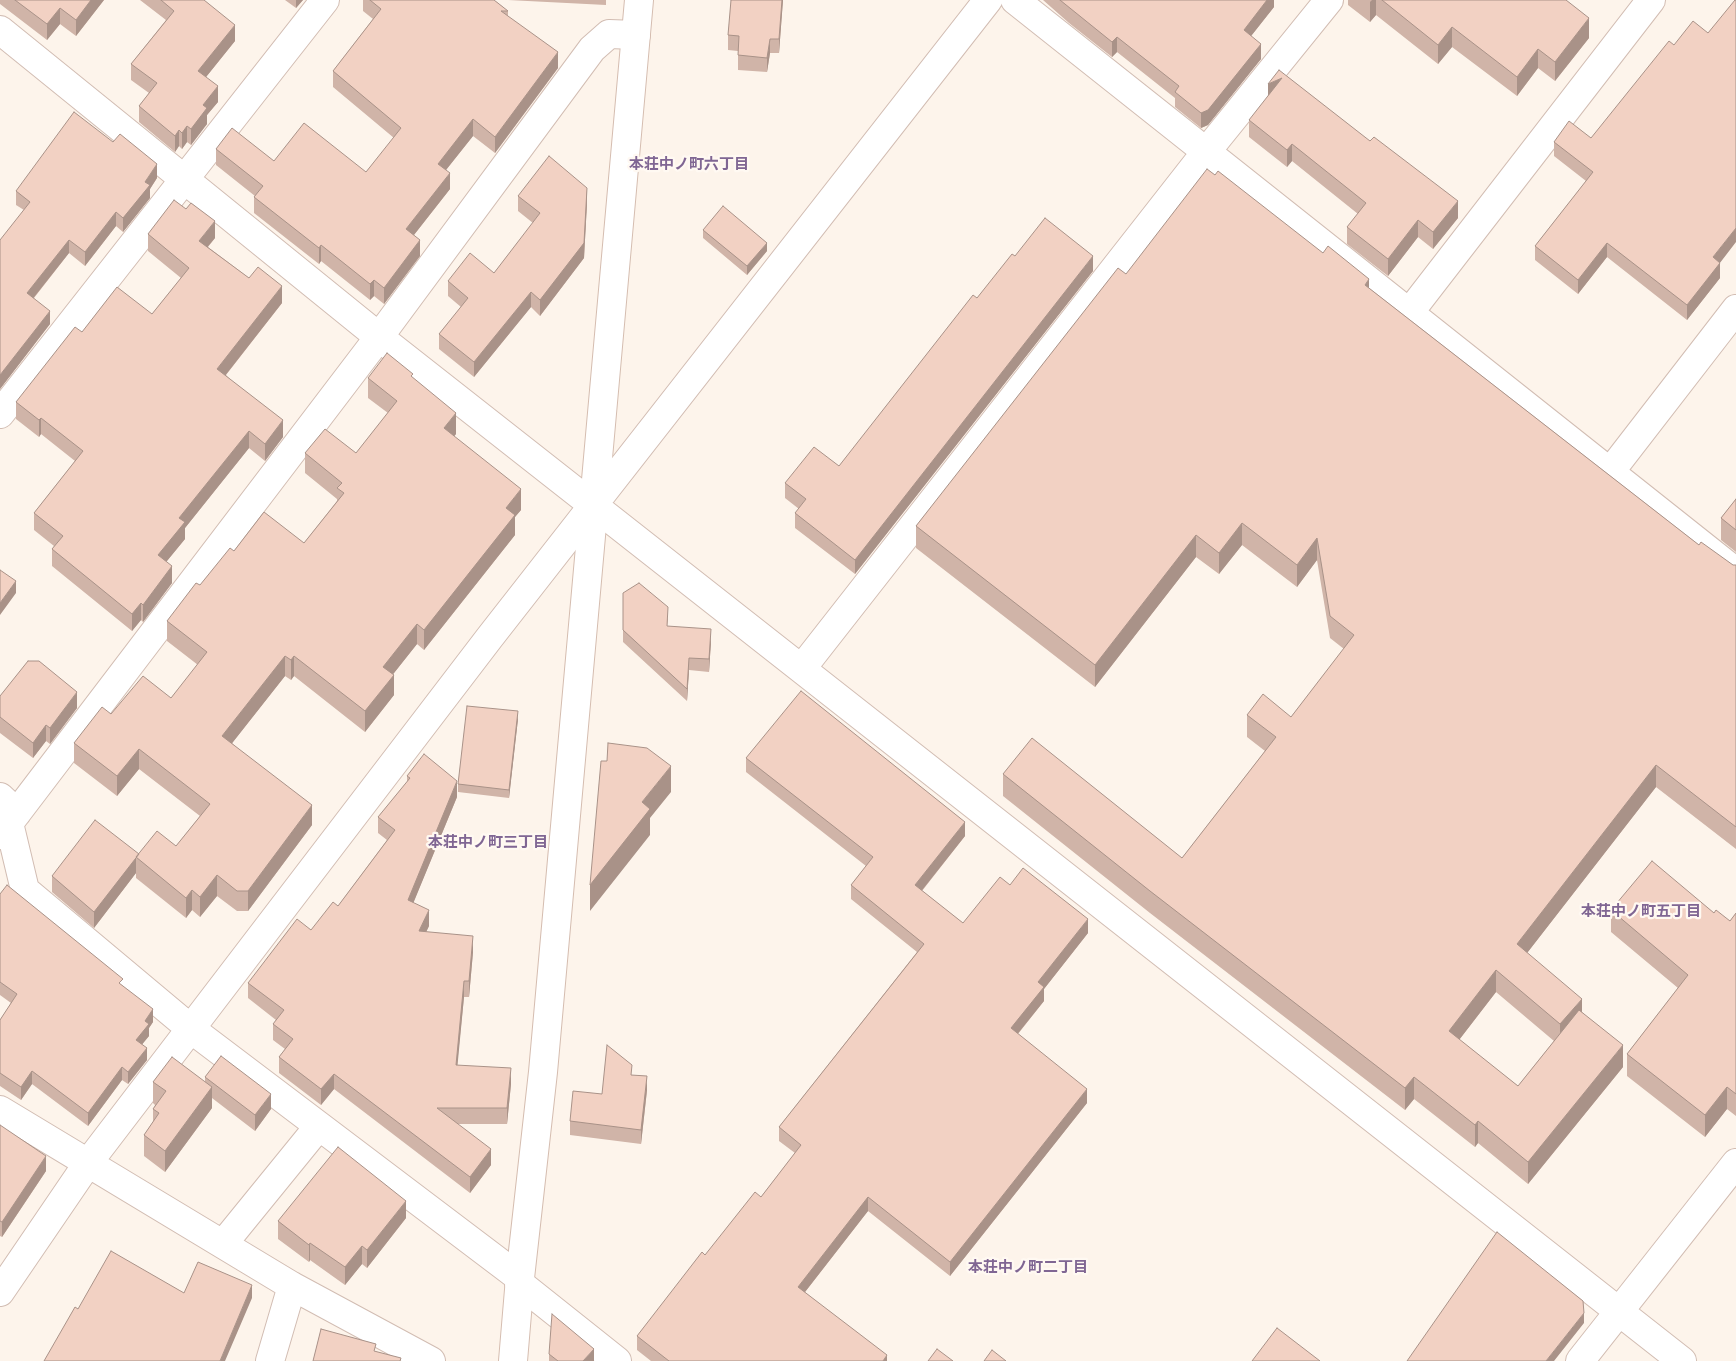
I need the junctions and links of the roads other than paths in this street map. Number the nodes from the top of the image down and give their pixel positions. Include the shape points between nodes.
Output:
1 (324, 0) edge
2 (639, 0) edge
3 (988, 0) edge
4 (1015, 0) edge
5 (1329, 0) edge
6 (1651, 0) edge
7 (0, 30) edge
8 (636, 35) junction
9 (1206, 152) junction
10 (184, 180) junction
11 (1736, 308) edge
12 (1409, 313) junction
13 (379, 337) junction
14 (0, 414) edge
15 (1610, 472) junction
16 (593, 504) junction
17 (1736, 572) edge
18 (802, 668) junction
19 (6, 817) edge
20 (190, 1029) junction
21 (0, 1110) edge
22 (319, 1126) junction
23 (88, 1163) junction
24 (1736, 1163) edge
25 (223, 1244) junction
26 (520, 1281) junction
27 (292, 1286) junction
28 (0, 1292) edge
29 (1620, 1312) junction
30 (270, 1361) edge
31 (431, 1361) edge
32 (513, 1361) edge
33 (617, 1361) edge
34 (1580, 1361) edge
35 (1682, 1361) edge

1 - 10 street
2 - 8 street
3 - 16 street
4 - 9 street
5 - 9 street
6 - 12 street
7 - 10 street
8 - 13 street via 609,34 592,49
8 - 16 street
9 - 12 street
9 - 18 street
10 - 13 street
10 - 14 street
11 - 15 street
12 - 15 street
13 - 16 street
13 - 19 street
15 - 17 street
16 - 18 street
16 - 20 street
16 - 26 street via 543,1072
18 - 29 street
19 - 20 street via 25,890
20 - 22 street
20 - 23 street
21 - 23 street
22 - 25 street
22 - 26 street
23 - 25 street
23 - 28 street
24 - 29 street
25 - 27 street
26 - 32 street
26 - 33 street
27 - 30 street
27 - 31 street
29 - 34 street
29 - 35 street

